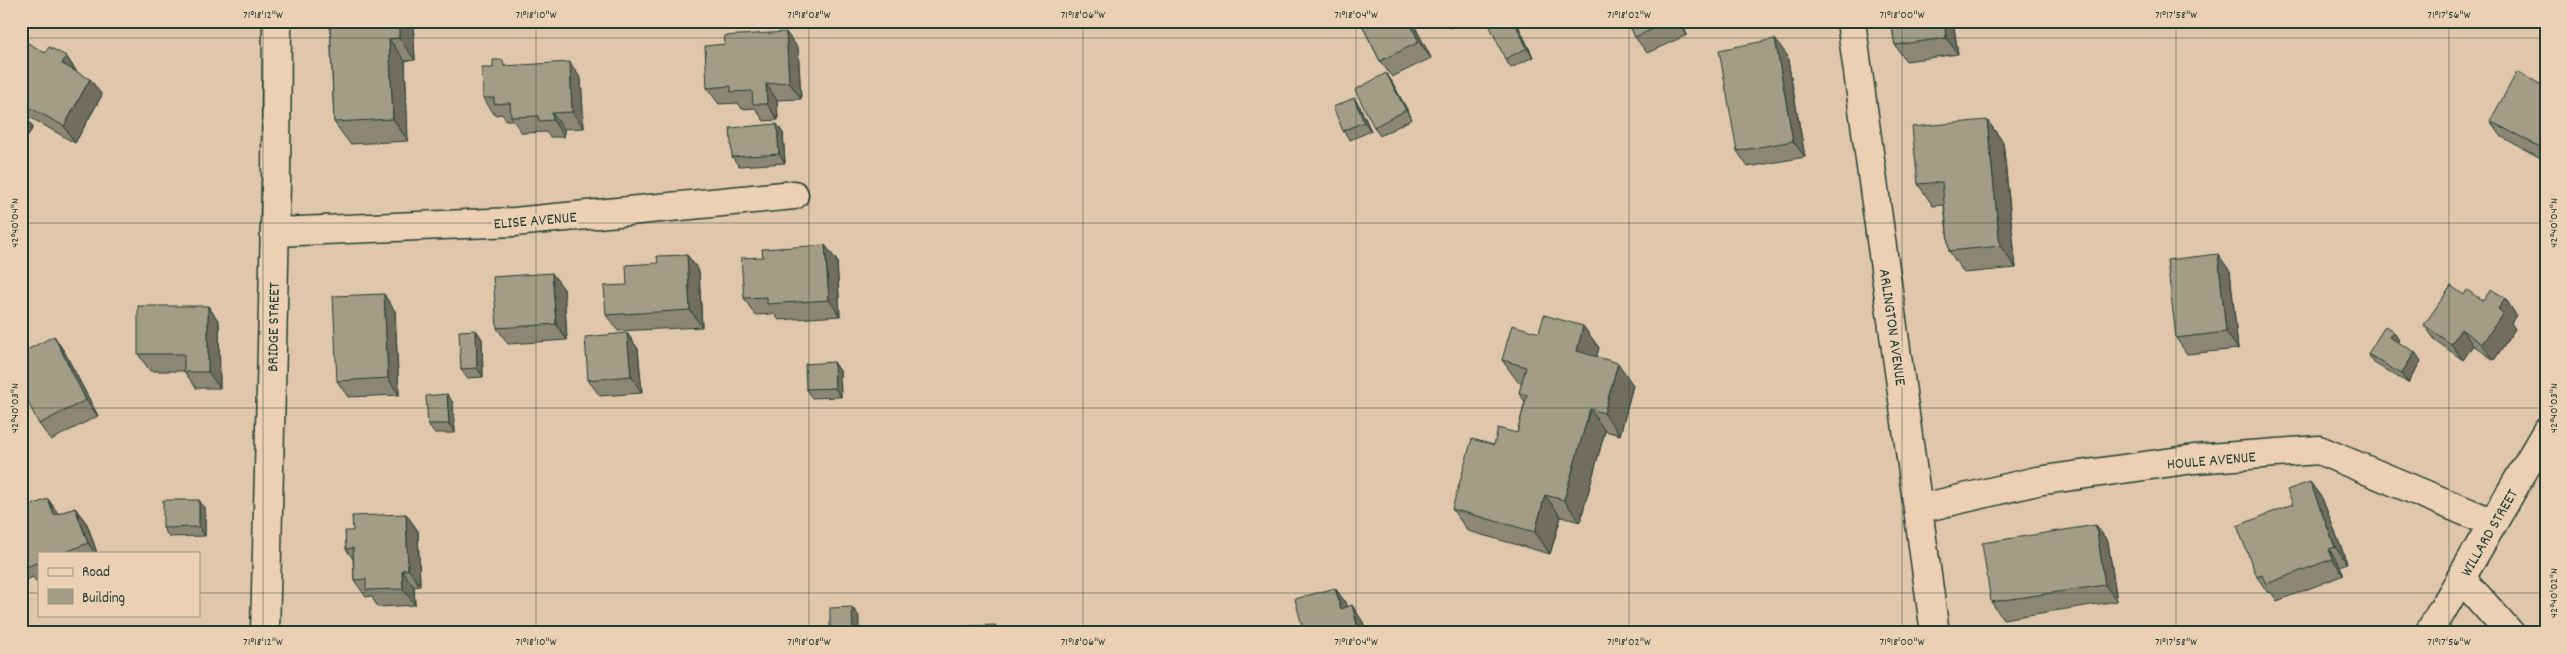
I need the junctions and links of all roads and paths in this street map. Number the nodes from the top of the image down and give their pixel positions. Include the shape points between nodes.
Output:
1 (277, 21) edge
2 (1851, 21) edge
3 (794, 195) dead end
4 (275, 232) junction
5 (2546, 432) edge
6 (1918, 509) junction
7 (2493, 523) junction
8 (2461, 578) junction
9 (265, 633) edge
10 (1935, 633) edge
11 (2430, 633) edge
12 (2510, 633) edge

1 - 4 street, BRIDGE STREET
2 - 6 street, ARLINGTON AVENUE
3 - 4 street, ELISE AVENUE via 514,222
4 - 9 street, BRIDGE STREET
5 - 7 street, WILLARD STREET
6 - 7 street, HOULE AVENUE via 2047,480 2194,459 2319,450
6 - 10 street, ARLINGTON AVENUE
7 - 8 street, WILLARD STREET
8 - 11 street, WILLARD STREET
8 - 12 street

